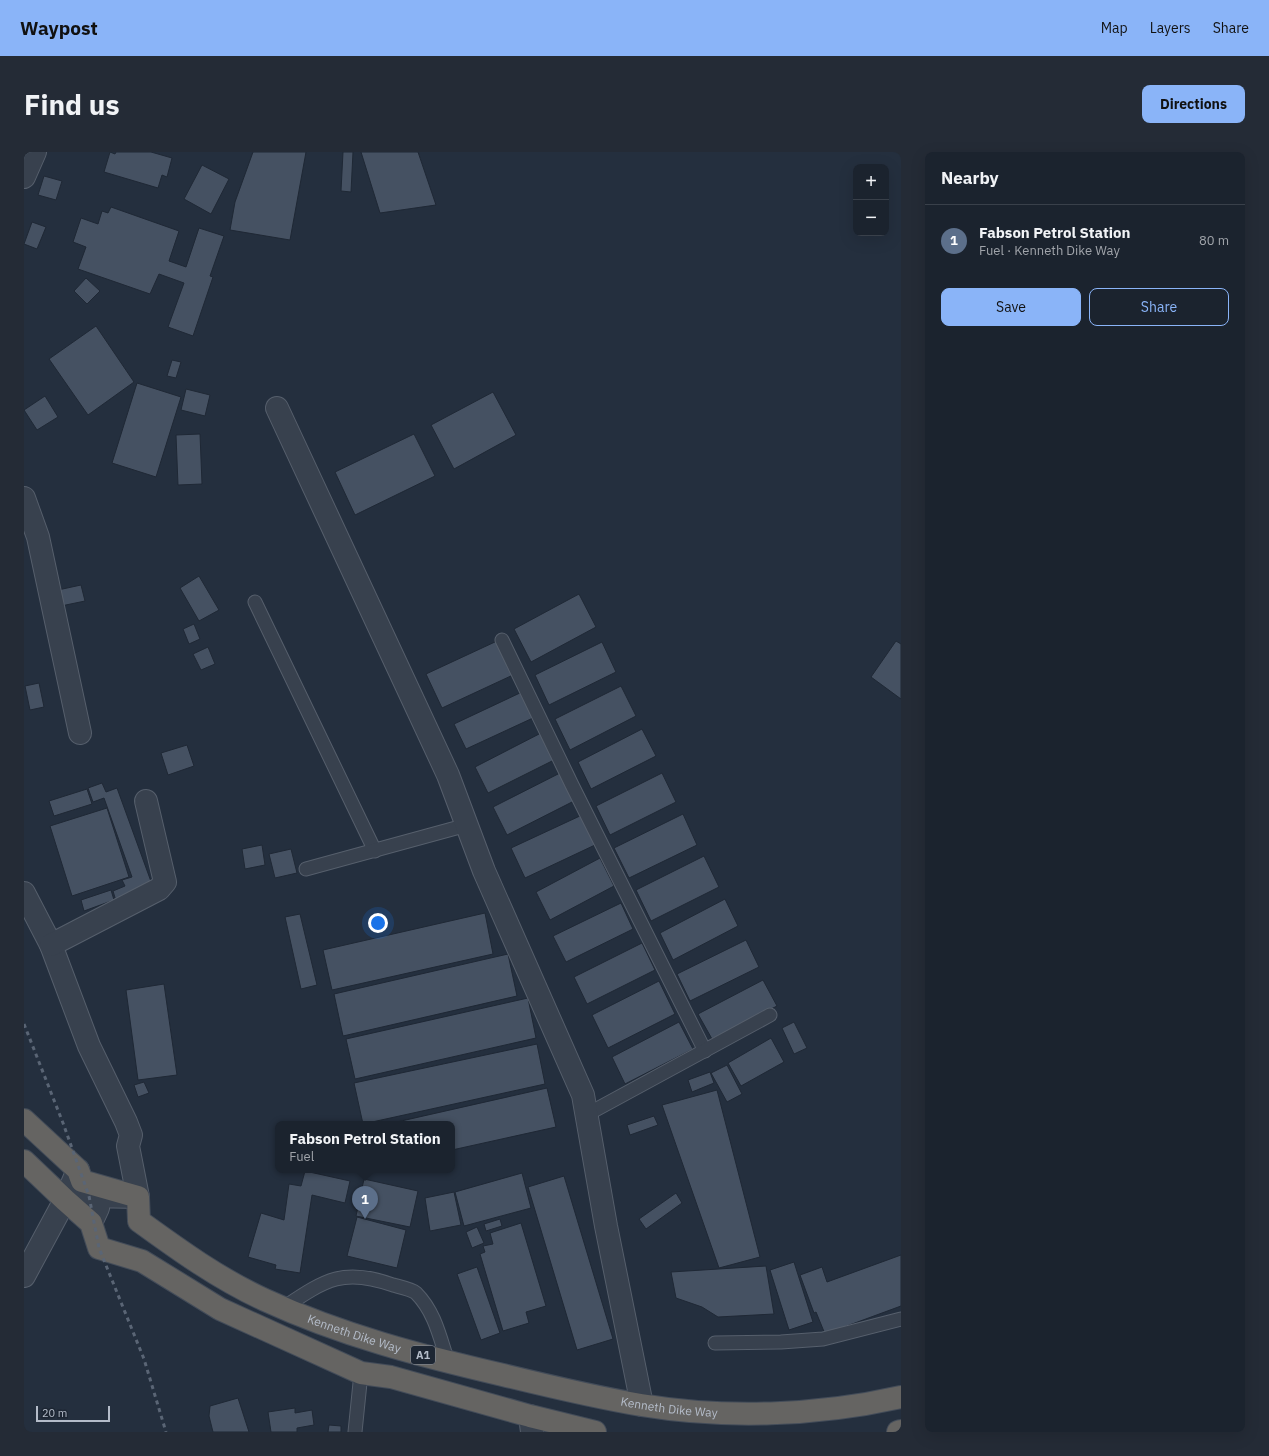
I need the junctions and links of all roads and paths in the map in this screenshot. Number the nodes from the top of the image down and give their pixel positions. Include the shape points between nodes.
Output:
1 (35, 152) edge
2 (24, 177) edge
3 (277, 408) dead end
4 (24, 498) edge
5 (255, 602) dead end
6 (502, 640) dead end
7 (80, 733) dead end
8 (146, 801) dead end
9 (467, 825) junction
10 (375, 851) junction
11 (306, 869) dead end
12 (24, 892) edge
13 (51, 946) junction
14 (770, 1015) dead end
15 (706, 1051) junction
16 (586, 1115) junction
17 (24, 1120) edge
18 (24, 1160) edge
19 (78, 1170) junction
20 (138, 1197) junction
21 (65, 1200) junction
22 (91, 1223) junction
23 (24, 1276) edge
24 (283, 1308) junction
25 (901, 1319) edge
26 (715, 1343) dead end
27 (448, 1362) junction
28 (361, 1373) junction
29 (901, 1397) edge
30 (642, 1405) junction
31 (531, 1424) edge
32 (556, 1427) edge
33 (355, 1432) edge
34 (595, 1432) edge

1 - 2 street
3 - 9 street via 448,775
4 - 7 street via 38,537
5 - 10 lane
6 - 15 lane
8 - 13 street via 165,882 159,890
9 - 10 lane
9 - 16 street via 484,871 583,1095
10 - 11 lane
12 - 13 street
13 - 20 street via 89,1046 131,1135 128,1146
14 - 15 lane
15 - 16 lane
16 - 30 street
17 - 19 highway
18 - 21 highway
19 - 20 highway via 82,1181
19 - 21 street
20 - 22 street via 89,1196 98,1208
20 - 24 highway, Kenneth Dike Way / A1 via 139,1221 225,1279
21 - 22 highway
21 - 23 street
22 - 28 highway, A1 via 99,1248 142,1261 220,1309
24 - 27 highway, Kenneth Dike Way / A1 via 364,1339
24 - 27 lane via 318,1284 344,1276 388,1283 415,1292 424,1303 432,1314
25 - 26 lane via 823,1339
27 - 30 highway, Kenneth Dike Way / A1
28 - 31 highway, A1 via 391,1377
28 - 33 lane
29 - 30 highway, Kenneth Dike Way / A1 via 837,1408 778,1412 715,1412
31 - 32 highway, A1
32 - 34 highway, A1

